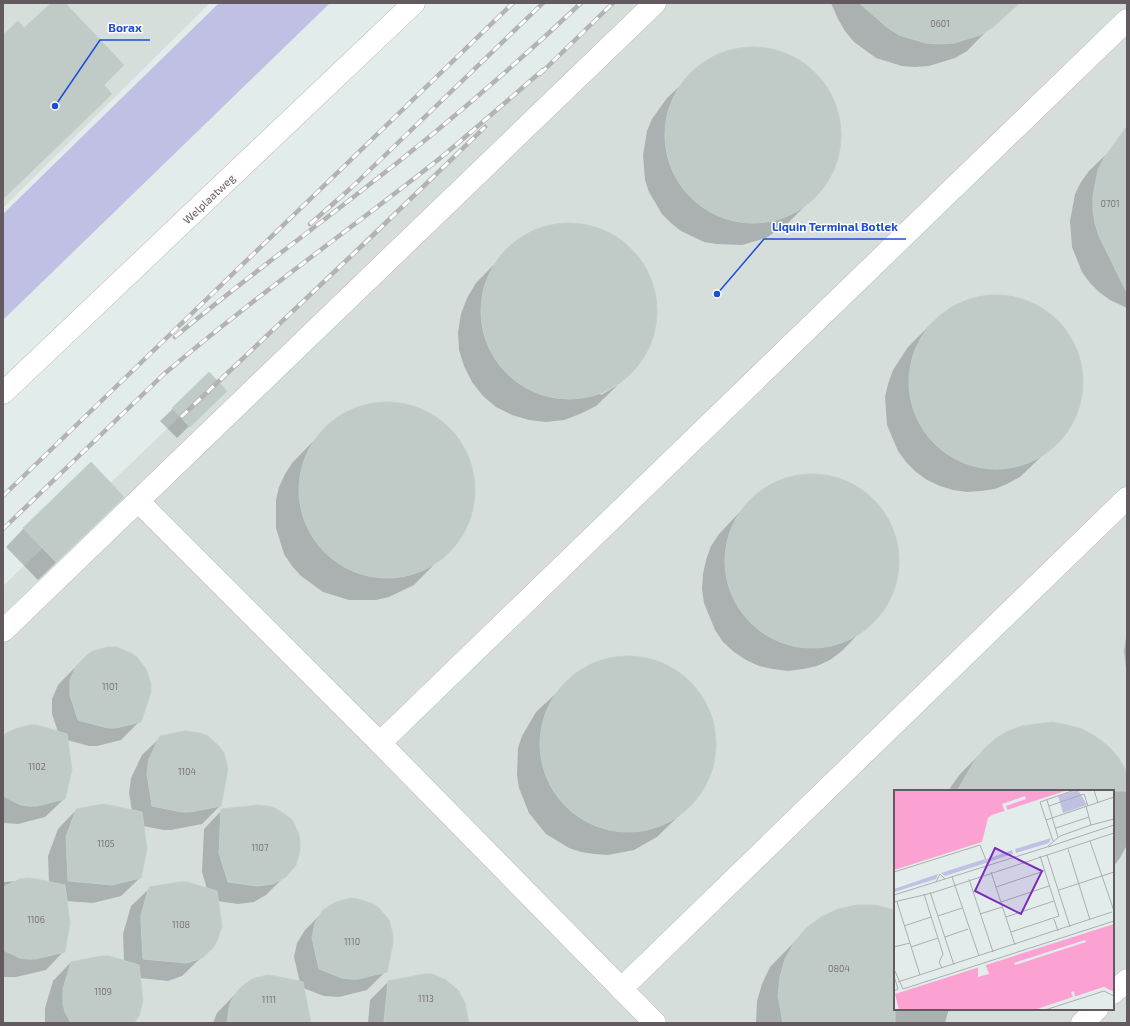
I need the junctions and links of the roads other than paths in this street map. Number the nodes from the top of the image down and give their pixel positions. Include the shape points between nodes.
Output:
1 (414, 3) edge
2 (655, 3) edge
3 (1127, 20) edge
4 (5, 387) edge
5 (1127, 498) edge
6 (138, 501) junction
7 (3, 631) edge
8 (380, 743) junction
9 (1127, 980) edge
10 (621, 989) junction
11 (1114, 992) edge
12 (1096, 1010) edge
13 (655, 1023) edge
14 (1082, 1023) edge

1 - 4 lane, Welplaatweg
2 - 6 lane
3 - 8 lane
5 - 10 lane
6 - 7 lane
6 - 8 lane
8 - 10 lane
9 - 11 lane
10 - 13 lane
12 - 14 lane

